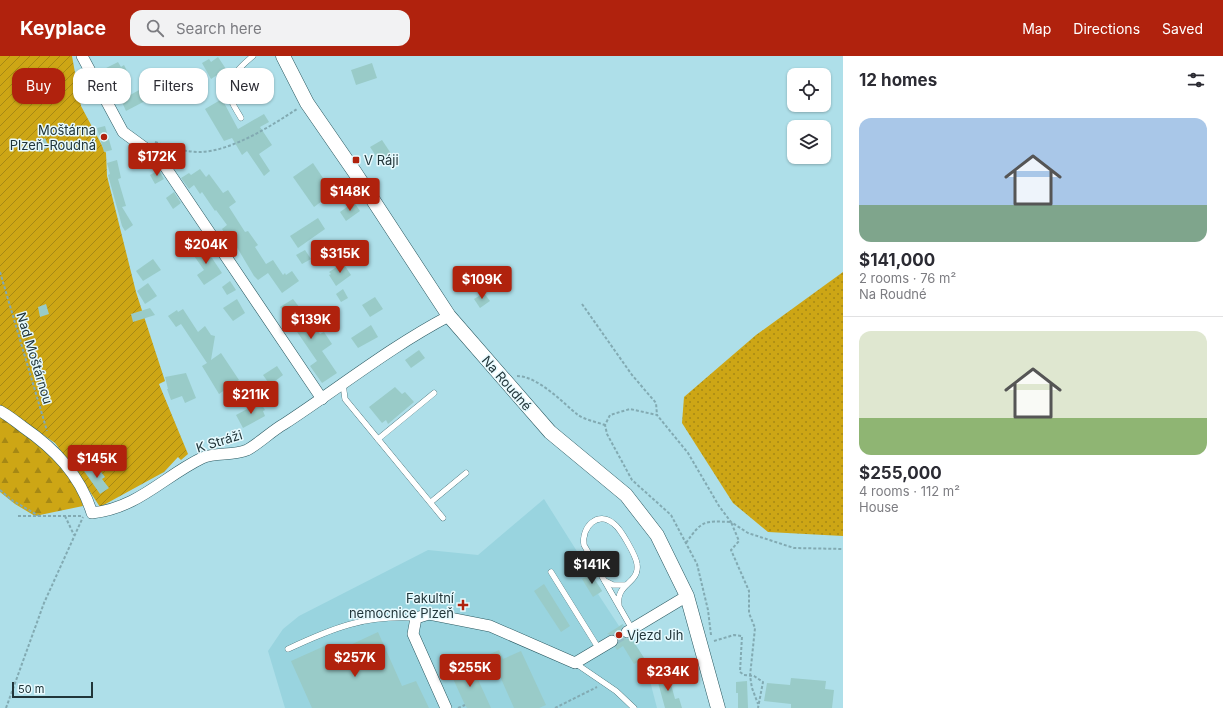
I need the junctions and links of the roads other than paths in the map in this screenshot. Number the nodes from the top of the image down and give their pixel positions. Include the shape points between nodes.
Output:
1 (82, 56) edge
2 (253, 56) edge
3 (283, 56) edge
4 (241, 118) dead end
5 (449, 316) junction
6 (343, 384) junction
7 (434, 393) dead end
8 (322, 398) junction
9 (0, 412) edge
10 (378, 439) junction
11 (466, 473) dead end
12 (431, 502) junction
13 (443, 518) dead end
14 (551, 572) dead end
15 (603, 579) junction
16 (626, 584) junction
17 (687, 596) junction
18 (619, 606) junction
19 (416, 618) junction
20 (629, 631) joint
21 (612, 641) tunnel mouth
22 (288, 649) dead end
23 (599, 649) junction
24 (575, 663) junction
25 (446, 708) edge
26 (634, 708) edge
27 (718, 708) edge

1 - 8 street via 123,132 160,159
2 - 4 lane via 237,69 231,84 229,96
3 - 5 street, Na Roudné via 307,103
5 - 6 street, K Stráži via 371,362
5 - 17 street, Na Roudné via 550,432 626,495 657,535
6 - 8 street, K Stráži
6 - 10 lane via 345,399
7 - 10 lane
8 - 9 street, K Stráži via 246,450 203,458 142,497 108,511 87,515 87,498 73,473 53,450
10 - 12 lane
11 - 12 lane
12 - 13 lane
14 - 23 lane
15 - 16 lane via 613,585
15 - 16 lane via 583,539 591,523 603,519 618,529 637,564 635,576
15 - 18 lane
16 - 18 lane via 618,595
17 - 20 street
17 - 27 street, Na Roudné
18 - 20 lane
19 - 22 lane via 396,617 360,621 326,631
19 - 24 street via 429,614 490,626
19 - 25 street via 413,634
21 - 23 street
23 - 24 street
24 - 26 lane

